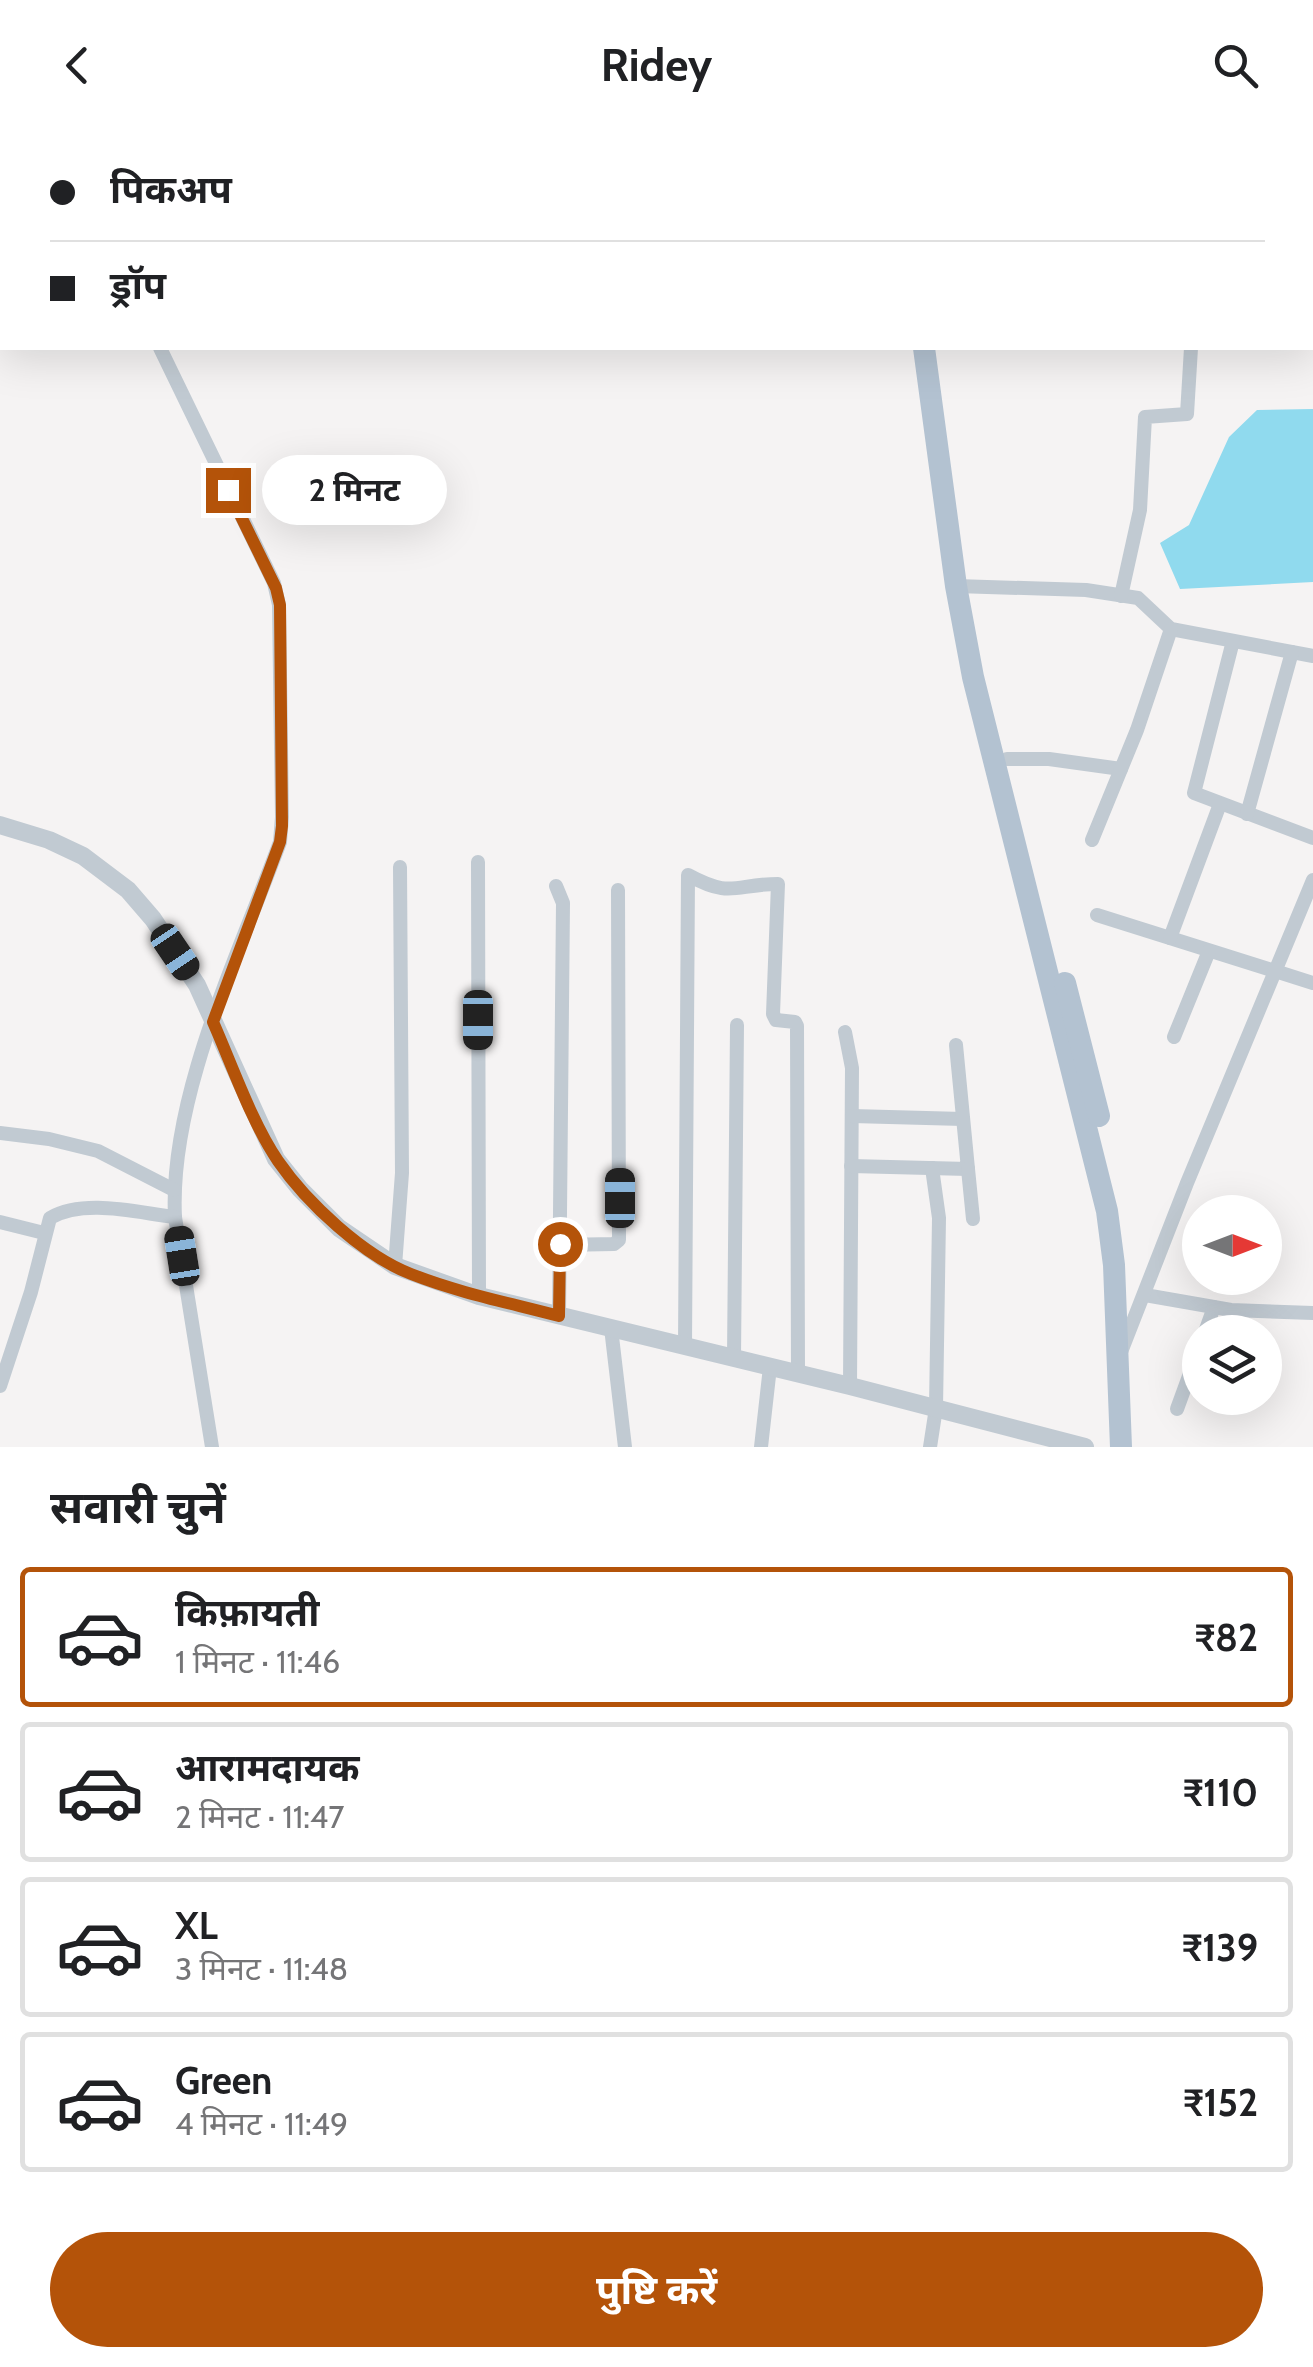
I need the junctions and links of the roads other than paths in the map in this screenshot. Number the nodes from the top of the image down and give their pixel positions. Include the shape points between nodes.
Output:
1 (161, 350) edge
2 (924, 350) edge
3 (939, 350) edge
4 (1191, 350) edge
5 (963, 586) junction
6 (1121, 596) junction
7 (1171, 629) junction
8 (1233, 641) junction
9 (1292, 652) junction
10 (1313, 656) edge
11 (1007, 759) junction
12 (1121, 769) junction
13 (1220, 804) junction
14 (1246, 814) junction
15 (0, 824) edge
16 (1313, 838) edge
17 (1092, 840) dead end
18 (478, 862) dead end
19 (400, 867) dead end
20 (1313, 880) edge
21 (556, 886) dead end
22 (618, 890) dead end
23 (1097, 916) dead end
24 (1170, 938) junction
25 (1209, 951) junction
26 (1275, 970) junction
27 (1313, 983) edge
28 (213, 1022) junction
29 (738, 1025) dead end
30 (845, 1032) dead end
31 (1174, 1036) dead end
32 (956, 1045) dead end
33 (852, 1116) junction
34 (963, 1119) junction
35 (0, 1133) edge
36 (851, 1166) junction
37 (932, 1168) junction
38 (968, 1169) junction
39 (174, 1190) junction
40 (176, 1218) junction
41 (973, 1219) dead end
42 (0, 1222) edge
43 (44, 1234) junction
44 (560, 1244) junction
45 (395, 1266) junction
46 (1145, 1295) junction
47 (479, 1296) junction
48 (1214, 1307) junction
49 (1313, 1313) edge
50 (1211, 1315) edge
51 (559, 1316) junction
52 (611, 1328) junction
53 (1129, 1333) junction
54 (685, 1346) junction
55 (734, 1358) junction
56 (1118, 1361) junction
57 (770, 1366) junction
58 (798, 1373) junction
59 (1, 1380) edge
60 (850, 1386) junction
61 (1182, 1395) edge
62 (936, 1408) junction
63 (1177, 1409) dead end
64 (212, 1447) edge
65 (625, 1447) edge
66 (761, 1447) edge
67 (930, 1447) edge
68 (1086, 1447) edge
69 (1120, 1447) edge
70 (1136, 1447) edge

1 - 28 street via 280,605 280,842
2 - 5 main road
3 - 5 main road
4 - 6 street via 1187,414 1144,417 1140,510
5 - 6 street
5 - 11 main road
5 - 56 main road via 973,676 1107,1210
6 - 7 street via 1138,598
7 - 8 street
7 - 12 street
8 - 9 street
8 - 13 street via 1194,791
9 - 10 street
9 - 14 street
11 - 12 street
11 - 53 main road via 1120,1213
12 - 17 street
13 - 14 street
13 - 24 street
14 - 16 street
15 - 28 street via 83,856 128,890 197,985
18 - 47 street
19 - 45 street via 402,1174
20 - 26 street
21 - 44 street via 562,904
22 - 44 street via 619,1240
23 - 24 street
24 - 25 street
25 - 26 street
25 - 31 street
26 - 27 street
26 - 46 street
28 - 39 street via 191,1092
28 - 45 street via 276,1159 339,1228
29 - 55 street
30 - 33 street
32 - 34 street
33 - 34 street
33 - 36 street
34 - 38 street
35 - 39 street via 98,1151
36 - 37 street
36 - 60 street
37 - 38 street
37 - 62 street via 939,1218
38 - 41 street
39 - 40 street
40 - 43 street via 69,1210 50,1218
40 - 64 street
42 - 43 street
43 - 59 street
44 - 51 street
45 - 47 street
46 - 48 street
46 - 53 street
47 - 51 street
48 - 49 street
48 - 50 street
51 - 52 street
52 - 54 street
52 - 65 street
53 - 56 street
53 - 70 main road
54 - 55 street
54 - 58 street via 688,875 727,891 778,884 772,1014 797,1026
55 - 57 street
56 - 69 main road
57 - 58 street
57 - 66 street
58 - 60 street
60 - 62 street
61 - 63 street
62 - 67 street
62 - 68 street

